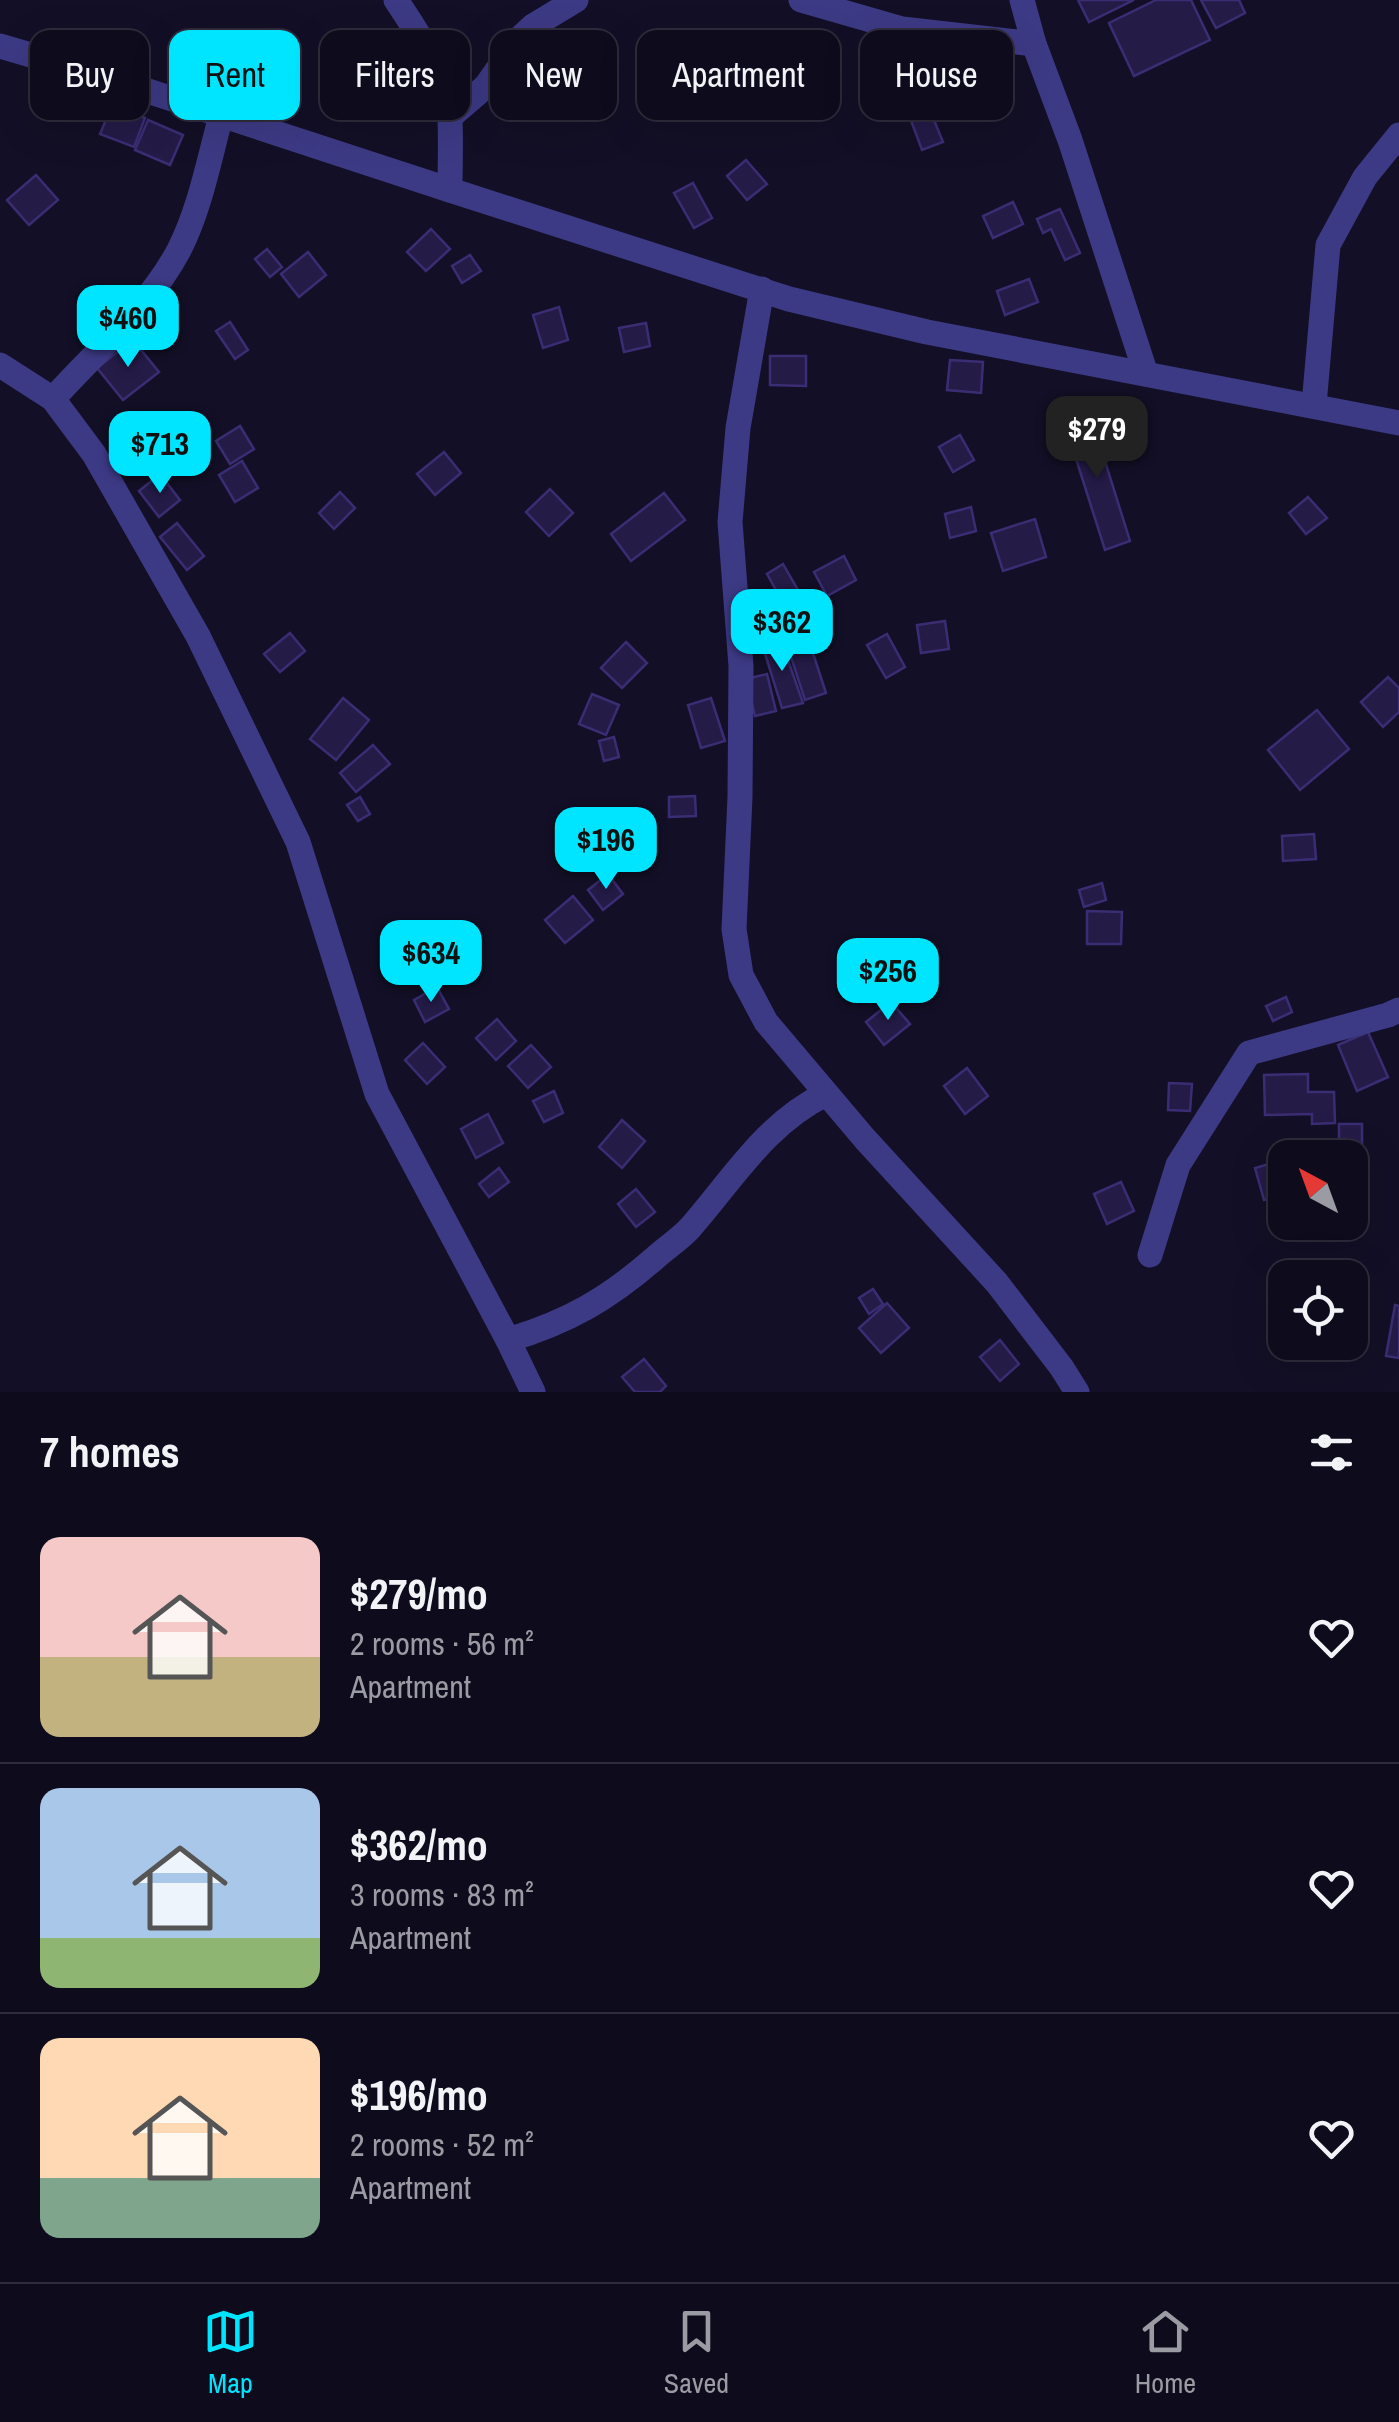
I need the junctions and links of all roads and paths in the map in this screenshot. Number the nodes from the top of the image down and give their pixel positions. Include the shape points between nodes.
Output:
1 (396, 0) edge
2 (576, 0) edge
3 (801, 0) edge
4 (1022, 0) edge
5 (415, 30) edge
6 (1034, 44) junction
7 (0, 46) edge
8 (169, 98) edge
9 (470, 99) edge
10 (221, 120) edge
11 (234, 120) edge
12 (450, 120) edge
13 (1399, 135) edge
14 (450, 190) junction
15 (762, 289) junction
16 (0, 364) edge
17 (1146, 374) junction
18 (53, 399) junction
19 (1314, 405) junction
20 (1399, 423) edge
21 (1399, 1010) edge
22 (826, 1094) junction
23 (1150, 1255) dead end
24 (508, 1340) junction
25 (533, 1392) edge
26 (1077, 1392) edge

1 - 5 street
2 - 9 street via 519,39
3 - 6 street via 902,28
4 - 6 street
6 - 17 street
7 - 8 street
10 - 18 street via 180,249 157,284
11 - 14 street
12 - 14 street
13 - 19 street via 1366,176 1328,245
14 - 15 street
15 - 17 street via 927,332
15 - 22 street via 730,522 740,666 734,929 741,975 766,1022
16 - 18 street
17 - 19 street
18 - 24 street via 94,454 198,636 282,808 376,1094
19 - 20 street
21 - 23 street via 1249,1053 1178,1165
22 - 24 street via 773,1130 688,1230 629,1280 582,1312
22 - 26 street via 997,1283
24 - 25 street

